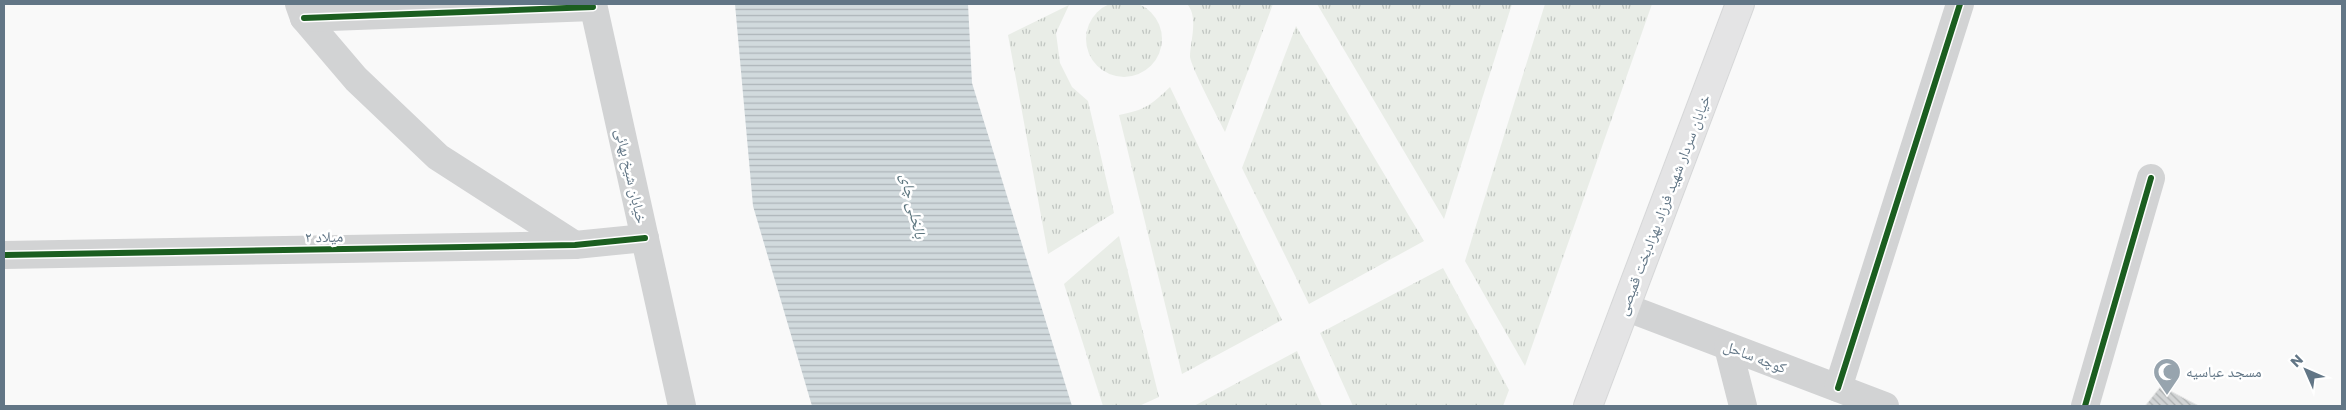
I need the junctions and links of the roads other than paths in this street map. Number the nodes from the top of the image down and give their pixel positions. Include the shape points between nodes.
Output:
1 (1740, 4) edge
2 (1960, 4) edge
3 (593, 6) edge
4 (301, 11) edge
5 (2151, 178) dead end
6 (645, 238) junction
7 (575, 245) junction
8 (4, 255) edge
9 (1626, 308) junction
10 (1728, 347) junction
11 (1838, 388) junction
12 (682, 406) edge
13 (1588, 406) edge
14 (1744, 406) edge
15 (1885, 406) edge
16 (2085, 406) edge

1 - 9 main road, خیابان سردار شهید فرزاد بهزاد‌بخت قمیصی
2 - 11 street
3 - 4 street
3 - 6 street, خیابان شیخ بهائی
4 - 7 street via 356,79 438,156
5 - 16 street
6 - 7 street, میلاد ۲
6 - 12 street, خیابان شیخ بهائی
7 - 8 street, میلاد ۲
9 - 10 street, کوچه ساحل
9 - 13 main road, خیابان سردار شهید فرزاد بهزاد‌بخت قمیصی
10 - 11 street, کوچه ساحل
10 - 14 street
11 - 15 street, کوچه ساحل

